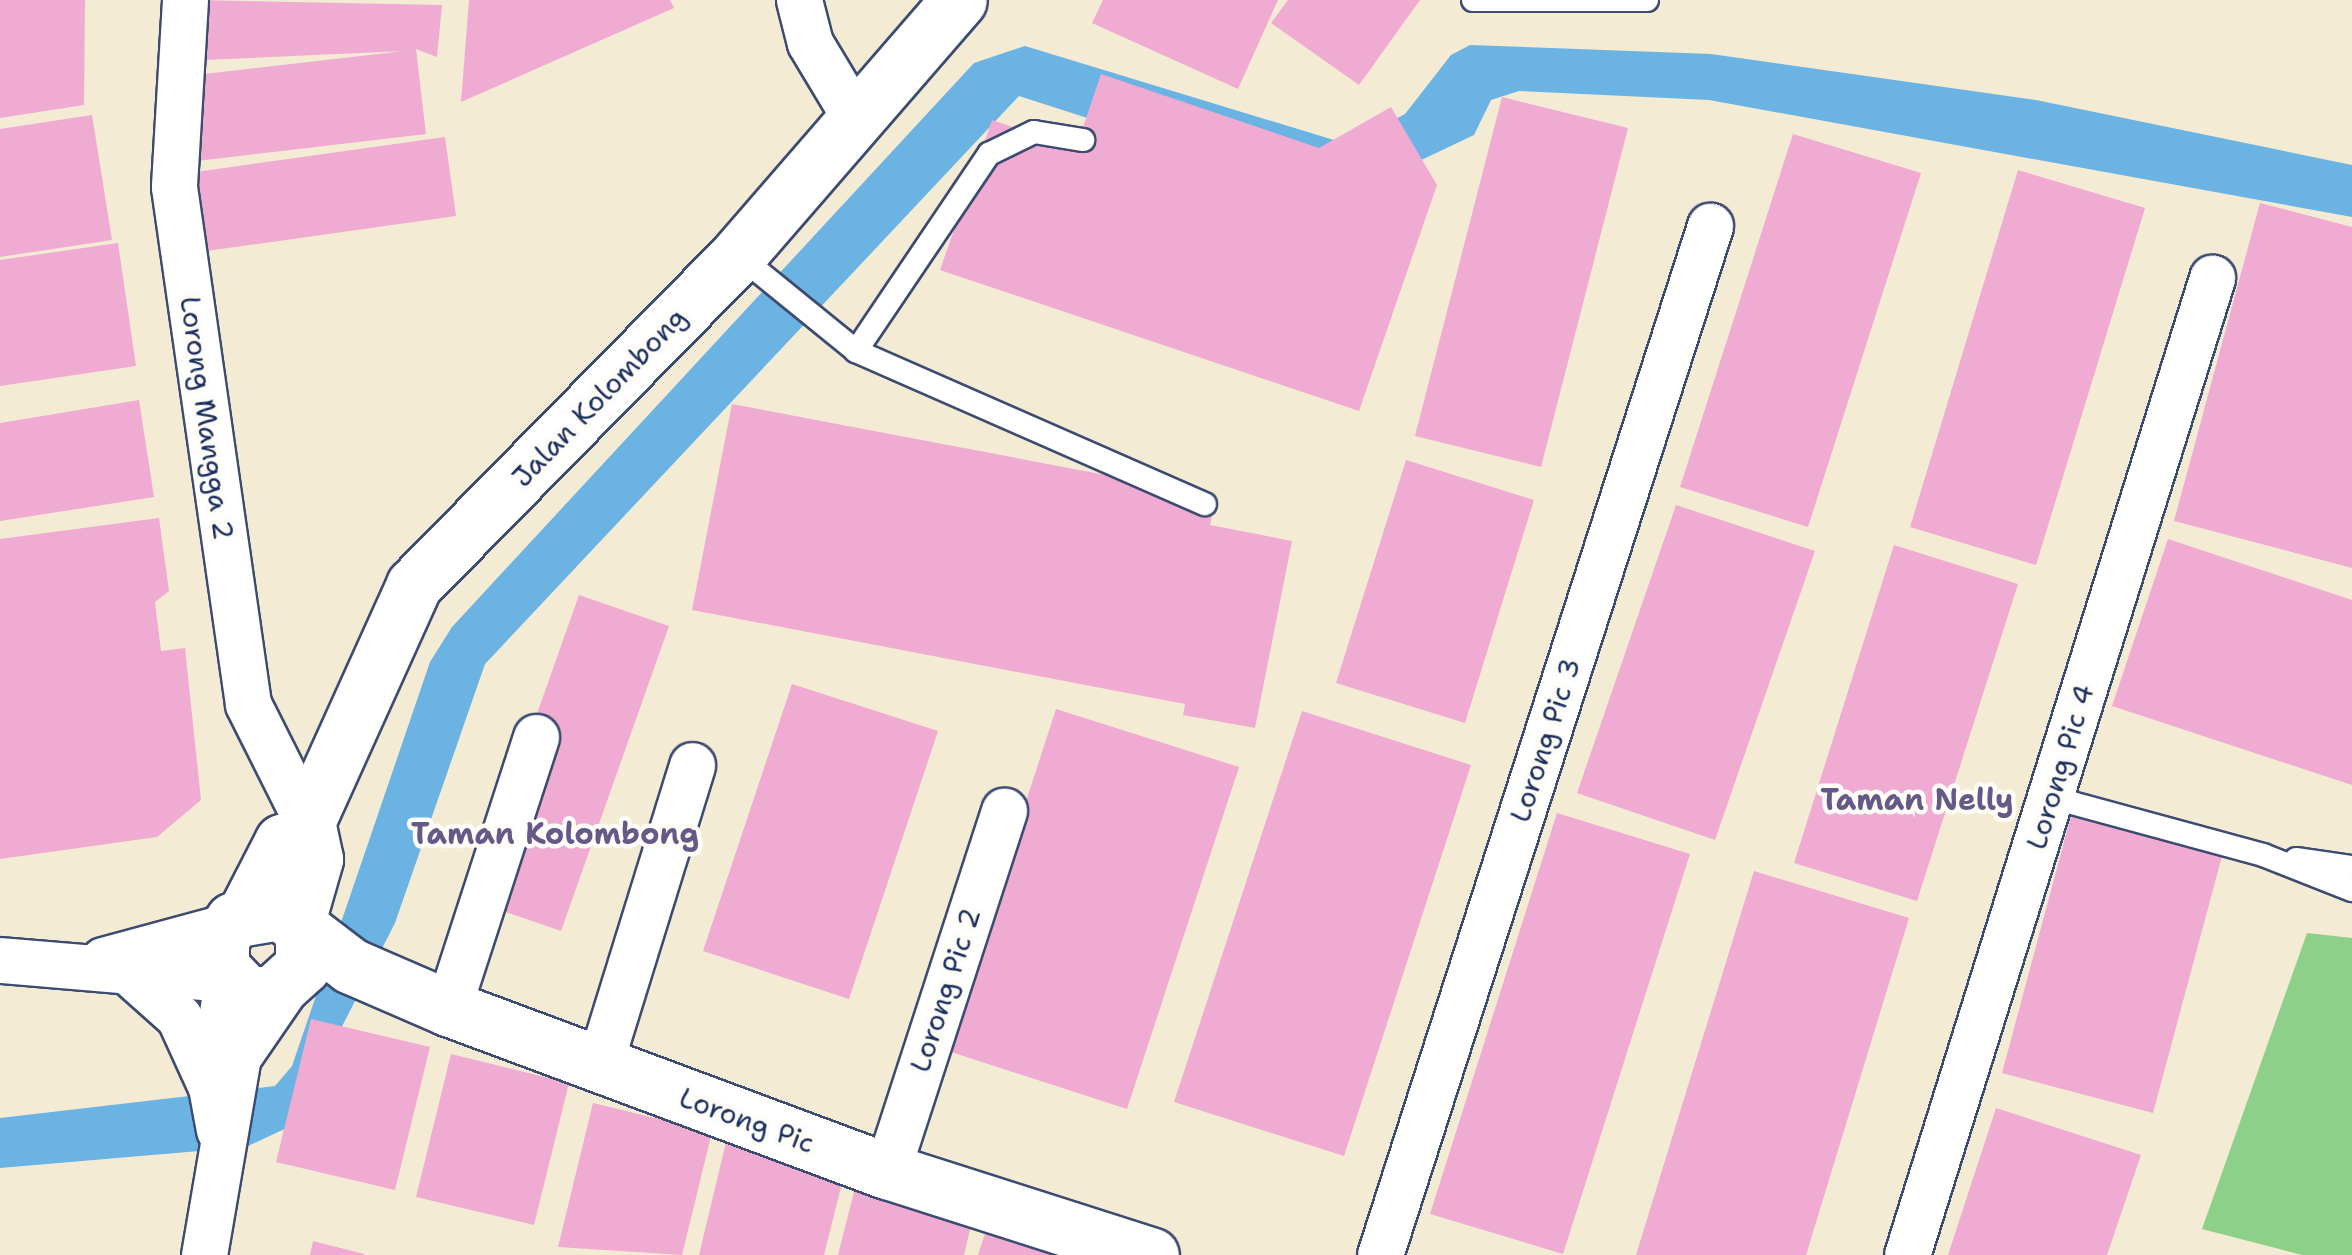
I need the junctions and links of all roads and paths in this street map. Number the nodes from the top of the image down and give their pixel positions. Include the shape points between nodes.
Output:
1 (186, 0) edge
2 (798, 0) edge
3 (959, 0) edge
4 (1473, 0) edge
5 (1647, 0) edge
6 (858, 123) junction
7 (1083, 140) dead end
8 (1710, 226) dead end
9 (753, 269) junction
10 (2212, 278) dead end
11 (856, 351) junction
12 (1204, 504) dead end
13 (536, 737) dead end
14 (692, 765) dead end
15 (2050, 797) junction
16 (1004, 810) dead end
17 (306, 828) junction
18 (2263, 855) junction
19 (2352, 867) edge
20 (2352, 890) edge
21 (269, 950) junction
22 (0, 960) edge
23 (67, 969) junction
24 (133, 976) junction
25 (448, 1008) junction
26 (599, 1066) junction
27 (219, 1117) junction
28 (886, 1171) junction
29 (204, 1255) edge
30 (1151, 1255) edge
31 (1380, 1255) edge
32 (1907, 1255) edge

1 - 17 street, Lorong Mangga 2 via 174,188 248,704
2 - 6 street via 810,43
3 - 6 street, Jalan Kolombong
4 - 5 lane
6 - 9 street, Jalan Kolombong
7 - 11 lane via 1034,132 989,154
8 - 31 street, Lorong Pic 3
9 - 11 lane
9 - 17 street, Jalan Kolombong via 414,585
10 - 15 street, Lorong Pic 4
11 - 12 lane
13 - 25 street
14 - 26 street
15 - 18 lane
15 - 32 street, Lorong Pic 4
16 - 28 street, Lorong Pic 2
17 - 21 street, Jalan Kolombong via 282,842
18 - 19 lane
18 - 20 lane
21 - 23 street
21 - 24 street
21 - 25 street, Lorong Pic via 372,974
21 - 27 street
22 - 23 street
23 - 24 street
24 - 27 street via 190,1031
25 - 26 street, Lorong Pic
26 - 28 street, Lorong Pic
27 - 29 street
28 - 30 street, Lorong Pic

